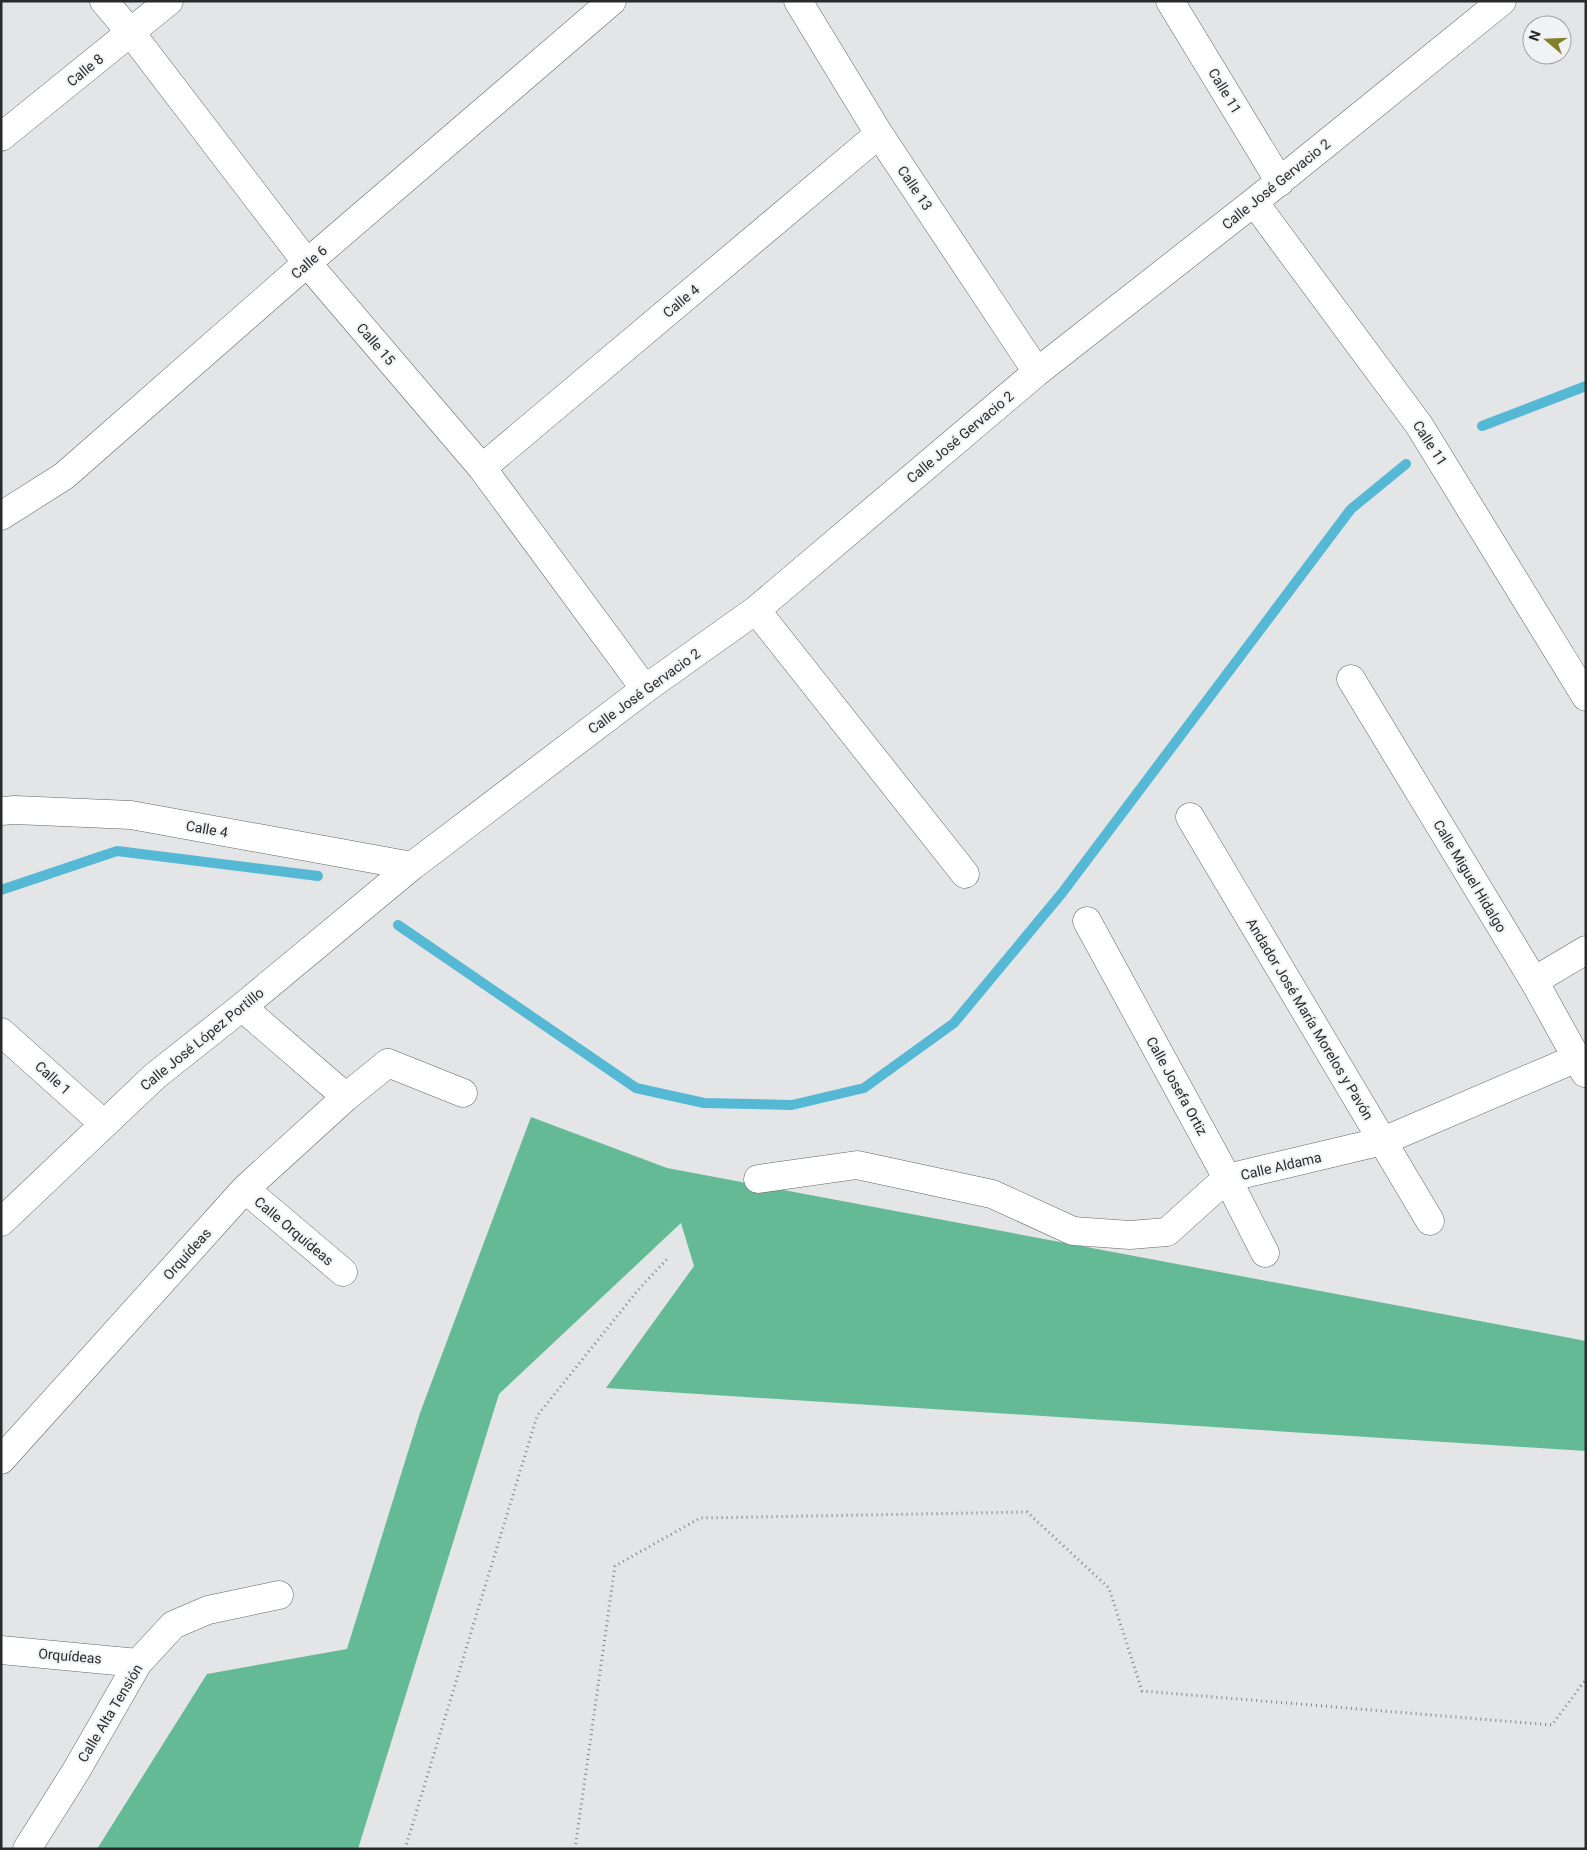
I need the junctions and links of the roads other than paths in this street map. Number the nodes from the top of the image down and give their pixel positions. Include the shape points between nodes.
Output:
1 (104, 1) edge
2 (169, 1) edge
3 (612, 1) edge
4 (798, 1) edge
5 (1170, 1) edge
6 (1502, 1) edge
7 (131, 33) junction
8 (879, 134) junction
9 (1, 137) edge
10 (1280, 182) junction
11 (1254, 202) junction
12 (307, 263) junction
13 (1037, 372) junction
14 (482, 468) junction
15 (1, 516) edge
16 (756, 610) junction
17 (1350, 679) dead end
18 (645, 690) junction
19 (1586, 697) edge
20 (1, 811) edge
21 (1190, 817) dead end
22 (412, 866) junction
23 (965, 874) dead end
24 (1087, 921) dead end
25 (1586, 950) edge
26 (1534, 981) junction
27 (242, 1007) junction
28 (1, 1032) edge
29 (1581, 1066) edge
30 (463, 1093) dead end
31 (346, 1097) junction
32 (104, 1124) junction
33 (1383, 1142) junction
34 (1227, 1178) junction
35 (758, 1179) dead end
36 (245, 1190) junction
37 (1430, 1221) dead end
38 (1, 1222) edge
39 (1265, 1253) dead end
40 (343, 1272) dead end
41 (1, 1460) edge
42 (279, 1595) dead end
43 (1, 1650) edge
44 (138, 1663) junction
45 (27, 1849) edge

1 - 7 street, Calle 15
2 - 7 street, Calle 8
3 - 12 street, Calle 6
4 - 8 street, Calle 13
5 - 10 street, Calle 11
6 - 10 street, Calle José Gervacio 2
7 - 9 street, Calle 8
7 - 12 street, Calle 15
8 - 13 street, Calle 13
8 - 14 street, Calle 4
10 - 11 street, Calle José Gervacio 2
11 - 13 street, Calle José Gervacio 2
11 - 19 street, Calle 11 via 1419,425
12 - 14 street, Calle 15
12 - 15 street, Calle 6 via 64,476
13 - 16 street, Calle José Gervacio 2
14 - 18 street, Calle 15
16 - 18 street, Calle José Gervacio 2
16 - 23 street
17 - 26 street, Calle Miguel Hidalgo
18 - 22 street, Calle José Gervacio 2
20 - 22 street, Calle 4 via 131,815
21 - 33 street, Andador José María Morelos y Pavón
22 - 27 street, Calle José López Portillo
24 - 34 street, Calle Josefa Ortiz
25 - 26 street
26 - 29 street, Calle Miguel Hidalgo
27 - 31 street
27 - 32 street, Calle José López Portillo via 155,1076
28 - 32 street, Calle 1
29 - 33 street, Calle Aldama
30 - 31 street, Orquídeas via 388,1063
31 - 36 street, Orquídeas
32 - 38 street, Calle José López Portillo
33 - 34 street, Calle Aldama
33 - 37 street, Andador José María Morelos y Pavón
34 - 35 street, Calle Aldama via 1167,1232 1130,1235 1073,1231 992,1194 857,1165
34 - 39 street, Calle Josefa Ortiz
36 - 40 street, Calle Orquídeas
36 - 41 street, Orquídeas
42 - 44 street, Calle Alta Tensión via 208,1610 173,1625
43 - 44 street, Orquídeas
44 - 45 street, Calle Alta Tensión

